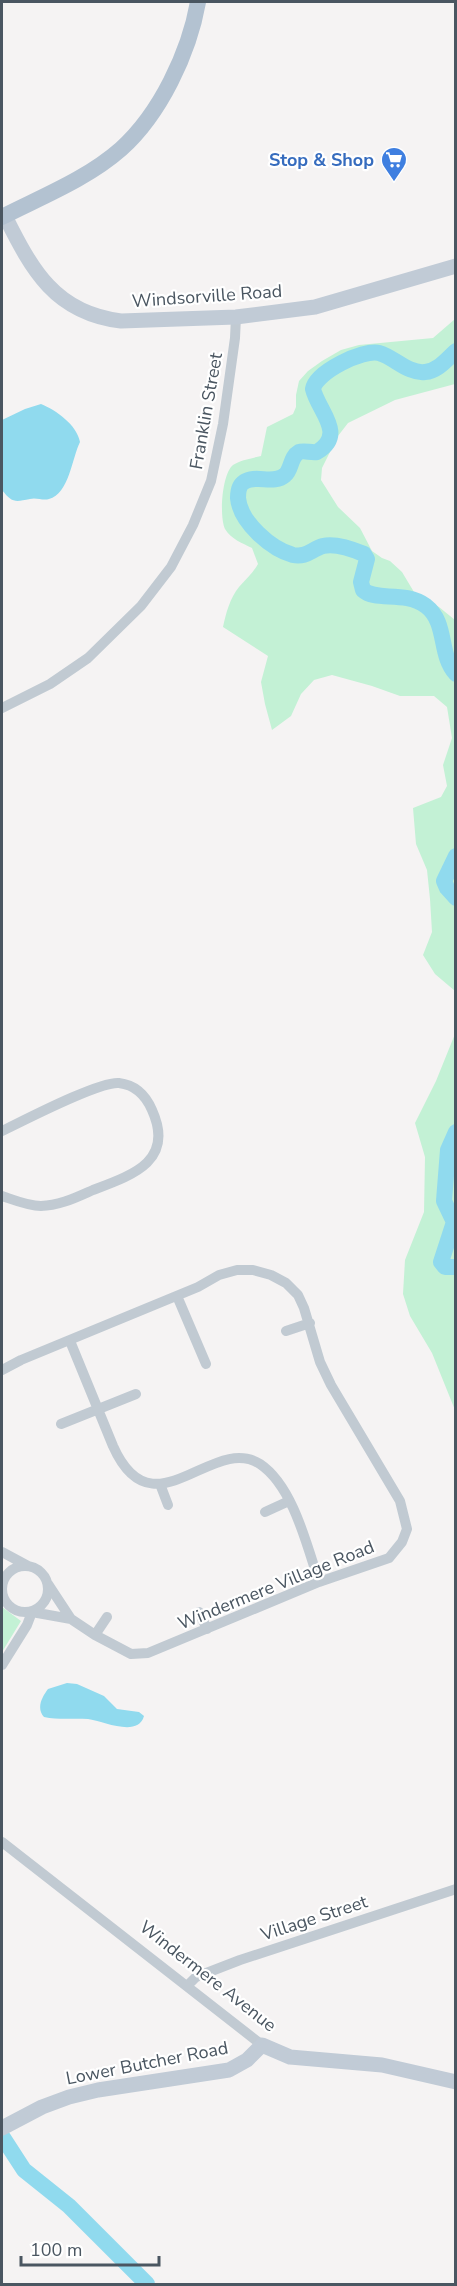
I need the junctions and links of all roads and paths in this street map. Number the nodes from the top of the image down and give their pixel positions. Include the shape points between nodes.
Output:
1 (198, 2) edge
2 (3, 217) edge
3 (456, 266) edge
4 (236, 317) junction
5 (2, 708) edge
6 (2, 1131) edge
7 (2, 1196) edge
8 (177, 1296) junction
9 (310, 1323) junction
10 (286, 1331) dead end
11 (70, 1341) junction
12 (206, 1364) dead end
13 (2, 1370) edge
14 (136, 1394) dead end
15 (98, 1409) junction
16 (61, 1424) dead end
17 (160, 1484) junction
18 (289, 1501) junction
19 (168, 1504) dead end
20 (265, 1512) dead end
21 (2, 1552) edge
22 (28, 1567) junction
23 (319, 1582) junction
24 (48, 1584) junction
25 (2, 1594) edge
26 (32, 1612) junction
27 (199, 1612) dead end
28 (106, 1617) dead end
29 (71, 1619) junction
30 (207, 1629) junction
31 (95, 1635) junction
32 (2, 1665) edge
33 (2, 1842) edge
34 (456, 1889) edge
35 (187, 1986) junction
36 (262, 2045) junction
37 (456, 2082) edge
38 (5, 2126) edge

1 - 2 main road via 175,73 121,149 61,188
2 - 4 main road, Windsorville Road via 41,280 85,313 121,321
3 - 4 main road, Windsorville Road via 315,307
4 - 5 street, Franklin Street via 223,424 211,481 194,525 171,567 141,606 88,658 51,684
6 - 7 street via 97,1087 118,1083 146,1097 160,1139 150,1161 139,1170 64,1201 40,1206
8 - 9 street, Windermere Village Road via 219,1275 253,1270 286,1283 298,1295
8 - 11 street, Windermere Village Road
8 - 12 street
9 - 10 street
9 - 23 street, Windermere Village Road via 320,1362 400,1501 407,1529 389,1558
11 - 13 street, Windermere Village Road
11 - 15 street
14 - 15 street
15 - 16 street
15 - 17 street via 128,1472
17 - 18 street via 227,1460 249,1459 272,1475
17 - 19 street
18 - 20 street
18 - 23 street
21 - 22 street, Windermere Village Road
22 - 24 street, Windermere Village Road via 41,1572
22 - 25 street, Windermere Village Road via 8,1574
23 - 30 street, Windermere Village Road
24 - 26 street via 44,1604
24 - 29 street, Windermere Village Road
25 - 26 street, Windermere Village Road via 10,1607
26 - 29 street, Windermere Village Road
26 - 32 street
27 - 30 street
28 - 31 street
29 - 31 street, Windermere Village Road
30 - 31 street, Windermere Village Road via 148,1653 131,1654
33 - 35 street, Windermere Avenue
34 - 35 street, Village Street via 240,1960 196,1977
35 - 36 street, Windermere Avenue
36 - 37 main road, Windermere Avenue via 290,2057 382,2065
36 - 38 main road, Lower Butcher Road via 247,2061 229,2070 69,2097

